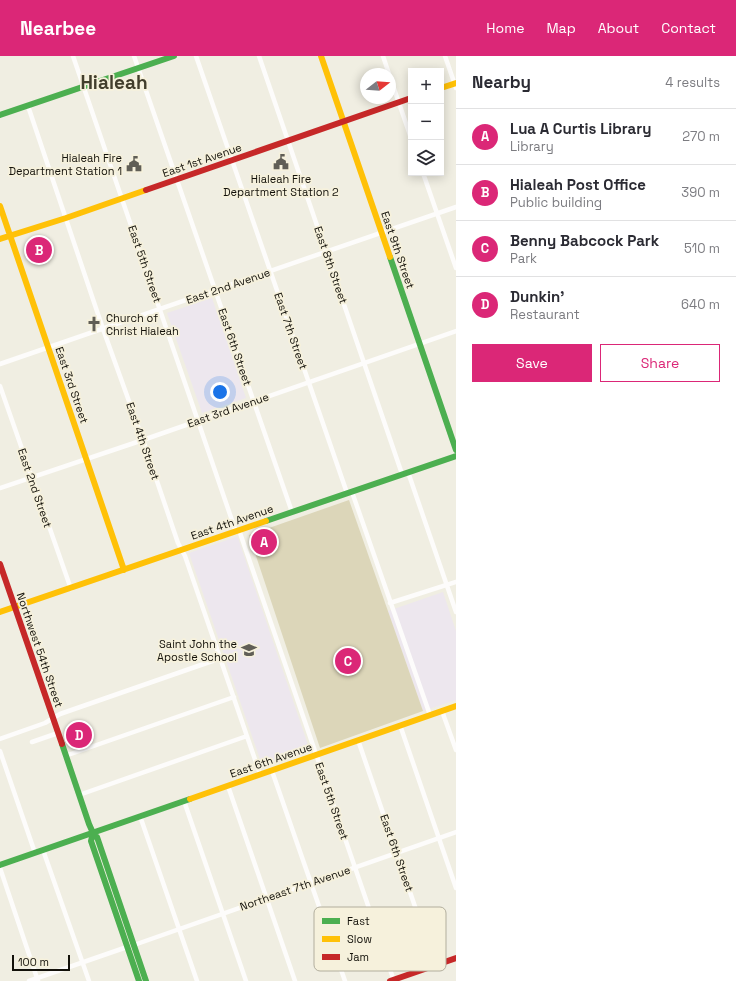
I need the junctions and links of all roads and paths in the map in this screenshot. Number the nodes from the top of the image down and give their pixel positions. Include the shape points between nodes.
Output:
1 (73, 56) edge
2 (134, 56) edge
3 (174, 56) edge
4 (196, 56) edge
5 (259, 56) edge
6 (321, 56) edge
7 (383, 56) edge
8 (445, 56) edge
9 (139, 68) junction
10 (387, 68) edge
11 (455, 85) edge
12 (83, 87) junction
13 (444, 87) edge
14 (396, 94) edge
15 (408, 99) edge
16 (399, 103) junction
17 (28, 106) junction
18 (0, 115) edge
19 (344, 121) junction
20 (408, 129) edge
21 (288, 141) junction
22 (232, 160) junction
23 (424, 176) edge
24 (177, 179) junction
25 (122, 198) junction
26 (0, 206) edge
27 (456, 207) edge
28 (437, 214) junction
29 (66, 218) junction
30 (382, 233) junction
31 (11, 236) junction
32 (0, 240) edge
33 (326, 252) junction
34 (456, 268) edge
35 (271, 271) junction
36 (215, 290) junction
37 (160, 309) junction
38 (103, 329) junction
39 (456, 331) edge
40 (420, 344) junction
41 (48, 348) junction
42 (364, 362) junction
43 (0, 364) edge
44 (309, 382) junction
45 (0, 386) edge
46 (253, 402) junction
47 (198, 421) junction
48 (144, 440) junction
49 (456, 450) edge
50 (456, 456) edge
51 (87, 459) junction
52 (405, 473) junction
53 (32, 477) junction
54 (0, 488) edge
55 (349, 493) junction
56 (292, 512) junction
57 (238, 531) junction
58 (181, 550) junction
59 (0, 564) edge
60 (124, 570) junction
61 (456, 582) edge
62 (447, 585) junction
63 (71, 589) junction
64 (390, 603) junction
65 (15, 607) junction
66 (0, 612) edge
67 (456, 612) edge
68 (220, 658) junction
69 (234, 697) junction
70 (456, 706) edge
71 (442, 711) junction
72 (430, 715) junction
73 (53, 718) junction
74 (400, 725) junction
75 (58, 733) junction
76 (247, 736) junction
77 (0, 739) edge
78 (358, 740) junction
79 (32, 742) dead end
80 (456, 750) edge
81 (0, 751) edge
82 (316, 755) junction
83 (65, 756) junction
84 (272, 771) junction
85 (260, 774) junction
86 (228, 786) junction
87 (78, 795) junction
88 (184, 801) junction
89 (140, 816) junction
90 (93, 832) junction
91 (456, 832) edge
92 (439, 838) junction
93 (43, 850) junction
94 (397, 852) junction
95 (35, 853) junction
96 (0, 865) edge
97 (355, 867) junction
98 (0, 868) edge
99 (311, 883) junction
100 (456, 888) edge
101 (267, 898) junction
102 (112, 901) junction
103 (319, 907) edge
104 (368, 907) edge
105 (415, 907) edge
106 (223, 914) junction
107 (179, 929) junction
108 (134, 945) junction
109 (127, 947) junction
110 (456, 958) edge
111 (446, 961) edge
112 (82, 962) junction
113 (342, 971) edge
114 (418, 971) edge
115 (38, 980) edge
116 (393, 980) edge
117 (29, 981) edge
118 (88, 981) edge
119 (139, 981) edge
120 (146, 981) edge
121 (197, 981) edge
122 (246, 981) edge
123 (295, 981) edge
124 (345, 981) edge

1 - 12 street, East 5th Street
2 - 9 street, East 6th Street
3 - 9 main road
4 - 22 street, East 7th Street
5 - 21 street, East 8th Street
6 - 19 main road, East 9th Street
7 - 10 street
8 - 11 street
9 - 12 main road
9 - 24 street, East 6th Street
11 - 13 main road
12 - 17 main road
12 - 25 street, East 5th Street
14 - 16 street
15 - 16 main road, East 1st Avenue
16 - 19 main road, East 1st Avenue
16 - 20 street
17 - 18 main road
17 - 29 street, East 4th Street
19 - 21 main road, East 1st Avenue
19 - 30 main road, East 9th Street
21 - 22 main road, East 1st Avenue
21 - 33 street, East 8th Street
22 - 24 main road, East 1st Avenue
22 - 35 street, East 7th Street
23 - 28 street
24 - 25 main road, East 1st Avenue
24 - 36 street, East 6th Street
25 - 29 main road, East 1st Avenue
25 - 37 street, East 5th Street
26 - 31 main road, East 3rd Street
27 - 28 street, East 2nd Avenue
28 - 30 street, East 2nd Avenue
28 - 34 street
29 - 31 main road, East 1st Avenue
29 - 38 street, East 4th Street
30 - 33 street, East 2nd Avenue
30 - 40 main road, East 9th Street
31 - 32 main road, East 1st Avenue
31 - 41 main road, East 3rd Street
33 - 35 street, East 2nd Avenue
33 - 42 street, East 8th Street
35 - 36 street, East 2nd Avenue
35 - 44 street, East 7th Street
36 - 37 street, East 2nd Avenue
36 - 46 street, East 6th Street
37 - 38 street, East 2nd Avenue
37 - 47 street, East 5th Street
38 - 41 street, East 2nd Avenue
38 - 48 street, East 4th Street
39 - 40 street, East 3rd Avenue
40 - 42 street, East 3rd Avenue
40 - 49 main road, East 9th Street
41 - 43 street, East 2nd Avenue
41 - 51 main road, East 3rd Street
42 - 44 street, East 3rd Avenue
42 - 52 street, East 8th Street
44 - 46 street, East 3rd Avenue
44 - 55 street, East 7th Street
45 - 53 street, East 2nd Street
46 - 47 street, East 3rd Avenue
46 - 56 street, East 6th Street
47 - 48 street, East 3rd Avenue
47 - 57 street, East 5th Street
48 - 51 street, East 3rd Avenue
48 - 58 street, East 4th Street
50 - 52 main road, East 4th Avenue
51 - 53 street, East 3rd Avenue
51 - 60 main road, East 3rd Street
52 - 55 main road, East 4th Avenue
52 - 62 street, East 8th Street
53 - 54 street, East 3rd Avenue
53 - 63 street, East 2nd Street
55 - 56 main road, East 4th Avenue
55 - 64 street, East 7th Street
56 - 57 main road, East 4th Avenue
57 - 58 main road, East 4th Avenue
57 - 82 street, East 5th Street
58 - 60 main road, East 4th Avenue
58 - 68 street, East 4th Street
59 - 65 main road, Northwest 54th Street
60 - 63 main road, East 4th Avenue
61 - 62 street
62 - 64 street
62 - 67 street, East 8th Street
63 - 65 main road, East 4th Avenue
64 - 72 street, East 7th Street
65 - 66 main road, East 4th Avenue
65 - 73 main road, Northwest 54th Street
68 - 69 street, East 4th Street
68 - 73 street
69 - 76 street, East 4th Street
69 - 83 street
70 - 71 main road, East 6th Avenue
71 - 72 main road, East 6th Avenue
71 - 80 street
72 - 74 main road, East 6th Avenue
73 - 75 main road, Northwest 54th Street
73 - 77 street
74 - 78 main road, East 6th Avenue
74 - 92 street
75 - 79 street
75 - 83 main road, Northwest 54th Street
76 - 85 street, East 4th Street
76 - 87 street
78 - 82 main road, East 6th Avenue
78 - 94 street, East 6th Street
81 - 95 street
82 - 84 main road, East 6th Avenue
82 - 97 street, East 5th Street
83 - 87 main road, Northwest 54th Street
84 - 85 main road, East 6th Avenue
84 - 99 street
85 - 86 main road, East 6th Avenue
86 - 88 main road, East 6th Avenue
86 - 101 street
87 - 90 main road, Northwest 54th Street
88 - 89 main road, East 6th Avenue
88 - 106 street
89 - 90 main road, East 6th Avenue
89 - 107 street
90 - 93 main road, East 6th Avenue
90 - 102 main road, Northwest 54th Street via 91,841
90 - 108 main road, Northwest 54th Street via 97,837
91 - 92 street, Northeast 7th Avenue
92 - 94 street, Northeast 7th Avenue
92 - 100 street
93 - 95 main road, East 6th Avenue
93 - 112 street
94 - 97 street, Northeast 7th Avenue
94 - 105 street, East 6th Street
95 - 96 main road, East 6th Avenue
97 - 99 street, Northeast 7th Avenue
97 - 104 street, East 5th Street
98 - 115 street
99 - 101 street, Northeast 7th Avenue
99 - 103 street
101 - 106 street, Northeast 7th Avenue
101 - 123 street
102 - 108 main road via 126,935
102 - 109 main road, Northwest 54th Street
106 - 107 street, Northeast 7th Avenue
106 - 122 street
107 - 108 street, Northeast 7th Avenue
107 - 121 street
108 - 120 main road, Northwest 54th Street
109 - 112 street
109 - 119 main road, Northwest 54th Street
110 - 111 main road
112 - 115 street
112 - 118 street
113 - 124 street
114 - 116 main road
115 - 117 street

